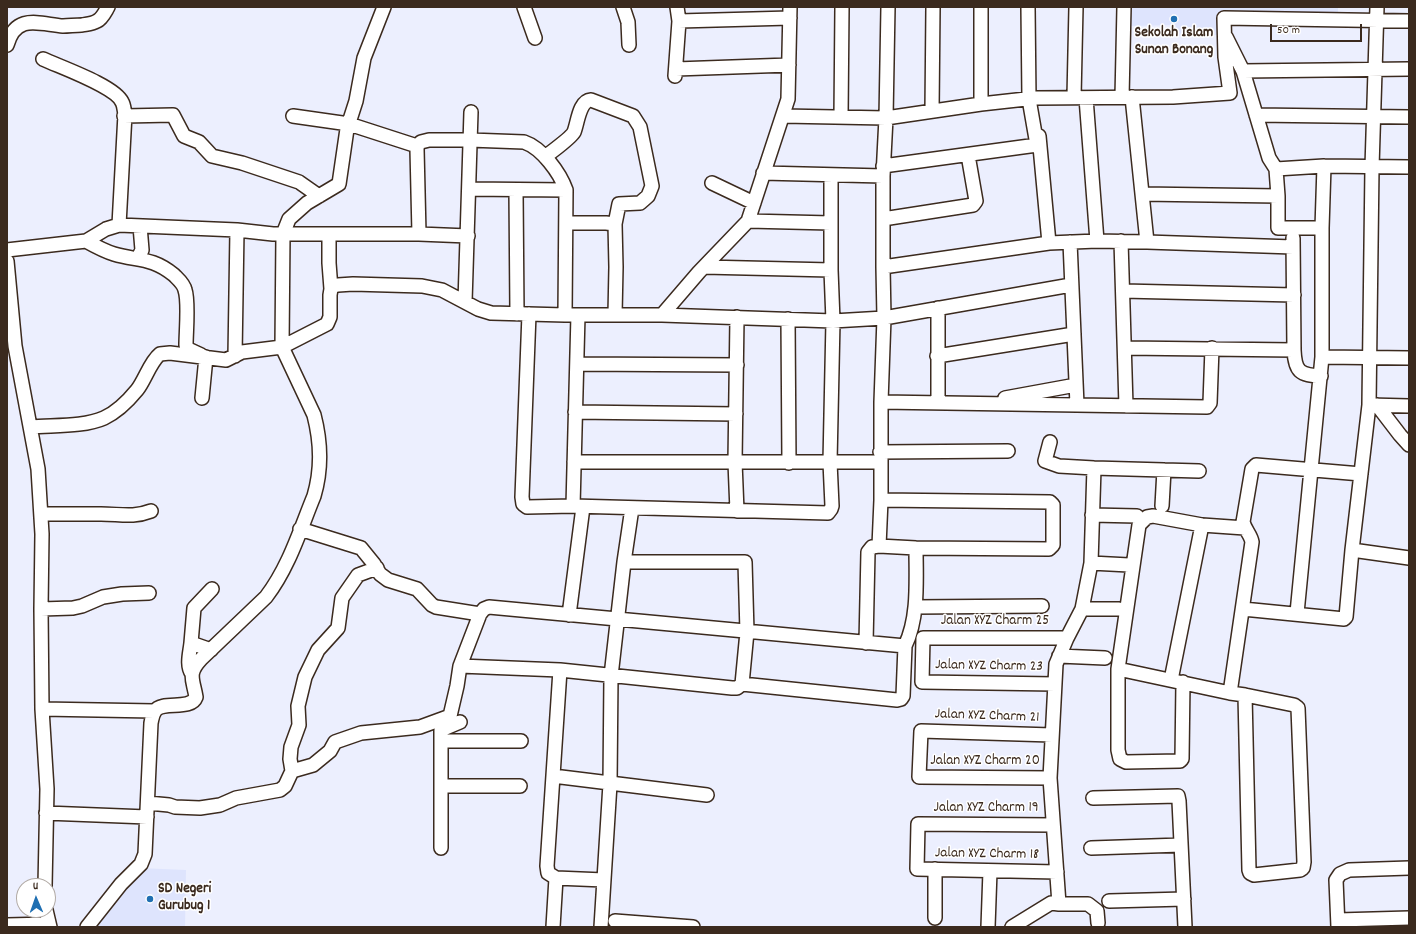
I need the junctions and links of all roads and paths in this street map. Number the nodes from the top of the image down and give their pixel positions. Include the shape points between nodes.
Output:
1 (108, 7) edge
2 (384, 7) edge
3 (524, 7) edge
4 (622, 7) edge
5 (678, 7) edge
6 (842, 7) edge
7 (888, 7) edge
8 (933, 7) edge
9 (980, 7) edge
10 (1028, 7) edge
11 (1076, 7) edge
12 (1124, 7) edge
13 (1377, 7) edge
14 (790, 12) edge
15 (743, 13) edge
16 (1224, 19) edge
17 (679, 21) junction
18 (1377, 21) junction
19 (1409, 21) edge
20 (534, 38) dead end
21 (7, 45) edge
22 (629, 45) dead end
23 (42, 59) dead end
24 (789, 66) junction
25 (1375, 69) junction
26 (1409, 69) edge
27 (1243, 71) junction
28 (1248, 87) junction
29 (1230, 93) junction
30 (1127, 97) junction
31 (1080, 98) junction
32 (1032, 99) junction
33 (981, 104) junction
34 (932, 111) junction
35 (471, 112) dead end
36 (1256, 115) junction
37 (124, 116) junction
38 (293, 116) dead end
39 (783, 116) junction
40 (1373, 116) junction
41 (840, 117) junction
42 (1409, 117) edge
43 (886, 118) junction
44 (349, 124) junction
45 (470, 140) junction
46 (417, 146) junction
47 (968, 155) junction
48 (545, 157) junction
49 (1324, 166) junction
50 (1372, 167) junction
51 (1409, 167) edge
52 (1276, 169) junction
53 (883, 171) junction
54 (763, 174) junction
55 (831, 175) junction
56 (712, 183) dead end
57 (469, 189) junction
58 (566, 190) junction
59 (516, 191) junction
60 (1142, 194) junction
61 (319, 196) junction
62 (1278, 196) junction
63 (754, 203) junction
64 (883, 219) junction
65 (748, 221) junction
66 (566, 223) junction
67 (831, 223) junction
68 (615, 224) junction
69 (119, 225) junction
70 (140, 226) junction
71 (1293, 228) junction
72 (1322, 228) junction
73 (237, 230) junction
74 (283, 234) junction
75 (329, 234) junction
76 (419, 234) junction
77 (468, 236) junction
78 (86, 241) junction
79 (1097, 241) junction
80 (1121, 241) junction
81 (1070, 242) junction
82 (1147, 242) junction
83 (1049, 243) junction
84 (1293, 247) junction
85 (7, 250) edge
86 (138, 258) junction
87 (7, 263) edge
88 (704, 267) junction
89 (883, 267) junction
90 (831, 270) junction
91 (1071, 285) junction
92 (332, 289) junction
93 (1123, 291) junction
94 (1294, 295) junction
95 (466, 302) junction
96 (938, 308) junction
97 (523, 314) junction
98 (615, 314) junction
99 (571, 315) junction
100 (662, 315) junction
101 (736, 317) junction
102 (884, 318) junction
103 (788, 319) junction
104 (833, 320) junction
105 (1074, 334) junction
106 (282, 347) junction
107 (1125, 348) junction
108 (1212, 348) junction
109 (1294, 350) junction
110 (235, 356) junction
111 (937, 356) junction
112 (206, 357) junction
113 (1322, 357) junction
114 (1370, 357) junction
115 (1409, 358) edge
116 (577, 364) junction
117 (737, 365) junction
118 (1320, 376) junction
119 (1076, 384) junction
120 (202, 398) dead end
121 (881, 402) junction
122 (938, 403) junction
123 (979, 403) junction
124 (1077, 405) junction
125 (1373, 405) junction
126 (1126, 406) junction
127 (1409, 406) edge
128 (575, 412) junction
129 (736, 414) junction
130 (31, 427) junction
131 (1050, 442) dead end
132 (1409, 445) edge
133 (1008, 451) dead end
134 (880, 457) junction
135 (574, 462) junction
136 (735, 462) junction
137 (830, 462) junction
138 (789, 463) junction
139 (1094, 468) junction
140 (1164, 470) junction
141 (1311, 470) junction
142 (1199, 471) dead end
143 (1361, 474) junction
144 (881, 500) junction
145 (1162, 506) dead end
146 (578, 507) junction
147 (632, 508) junction
148 (151, 511) dead end
149 (737, 511) junction
150 (41, 514) junction
151 (1092, 515) junction
152 (1137, 516) dead end
153 (1202, 525) junction
154 (1245, 528) junction
155 (300, 529) junction
156 (880, 546) junction
157 (916, 548) junction
158 (1352, 550) junction
159 (1409, 558) edge
160 (624, 562) junction
161 (1091, 563) junction
162 (1129, 565) dead end
163 (377, 568) junction
164 (212, 589) dead end
165 (149, 593) dead end
166 (1042, 606) dead end
167 (915, 607) junction
168 (41, 609) junction
169 (1082, 609) junction
170 (1119, 609) dead end
171 (1243, 609) junction
172 (480, 614) junction
173 (1297, 614) junction
174 (569, 615) junction
175 (617, 620) junction
176 (746, 632) junction
177 (1067, 638) junction
178 (191, 643) junction
179 (866, 643) junction
180 (905, 646) junction
181 (211, 650) junction
182 (1059, 656) junction
183 (1105, 658) dead end
184 (460, 666) junction
185 (1118, 669) junction
186 (560, 670) junction
187 (192, 674) junction
188 (611, 676) junction
189 (1177, 681) junction
190 (922, 682) joint
191 (742, 684) junction
192 (1055, 684) junction
193 (457, 686) junction
194 (1230, 693) junction
195 (1245, 695) junction
196 (42, 709) junction
197 (154, 712) junction
198 (460, 722) junction
199 (1052, 735) junction
200 (441, 741) junction
201 (460, 741) junction
202 (522, 741) dead end
203 (292, 771) junction
204 (552, 776) junction
205 (920, 777) joint
206 (1050, 778) junction
207 (610, 784) junction
208 (441, 786) junction
209 (520, 786) dead end
210 (707, 794) dead end
211 (1093, 798) dead end
212 (148, 803) junction
213 (46, 813) junction
214 (148, 817) junction
215 (1054, 825) junction
216 (1181, 845) junction
217 (441, 848) dead end
218 (1091, 848) dead end
219 (1409, 868) edge
220 (917, 869) joint
221 (935, 869) junction
222 (990, 871) junction
223 (1057, 872) junction
224 (45, 878) edge
225 (556, 878) junction
226 (604, 880) junction
227 (1184, 899) junction
228 (1109, 901) dead end
229 (1059, 904) junction
230 (935, 918) dead end
231 (1409, 918) edge
232 (615, 921) dead end
233 (1098, 923) dead end
234 (1338, 924) edge
235 (7, 925) edge
236 (632, 925) edge
237 (50, 926) edge
238 (87, 927) edge
239 (553, 927) edge
240 (601, 927) edge
241 (693, 927) edge
242 (988, 927) edge
243 (1012, 927) edge
244 (1185, 927) edge

1 - 21 street via 97,21 89,24 64,26 29,22 19,25 11,34
2 - 44 street via 364,58
3 - 20 street
4 - 22 street via 628,22
5 - 17 street
6 - 41 street
7 - 43 street
8 - 34 street
9 - 33 street
10 - 32 street
11 - 31 street
12 - 30 street
13 - 18 street
14 - 15 street
14 - 24 street
15 - 17 street
16 - 18 street
16 - 27 street
16 - 29 street via 1225,57
17 - 24 street via 676,72
18 - 19 street
18 - 25 street
23 - 37 street via 113,91 123,102
24 - 39 street via 788,99
25 - 26 street
25 - 27 street
25 - 40 street
27 - 28 street
28 - 29 street
28 - 36 street
29 - 30 street
30 - 31 street
30 - 60 street
31 - 32 street
31 - 79 street
32 - 33 street
32 - 47 street via 1037,145
32 - 83 street
33 - 34 street
34 - 43 street
35 - 45 street
36 - 40 street
36 - 52 street via 1269,158
37 - 61 street via 172,115 184,136 199,142 212,156 299,182
37 - 69 street
38 - 44 street
39 - 41 street
39 - 54 street
40 - 42 street
40 - 50 street
41 - 43 street
43 - 53 street
44 - 46 street
44 - 61 street via 339,184
45 - 46 street via 429,140
45 - 48 street via 524,142
45 - 57 street
46 - 76 street
47 - 53 street
47 - 64 street via 976,201 973,204
48 - 58 street via 562,179
48 - 68 street via 573,133 583,105 588,100 633,116 640,127 652,186 648,196 640,203 619,204
49 - 50 street
49 - 52 street
49 - 72 street
50 - 51 street
50 - 114 street
52 - 62 street
53 - 55 street
53 - 64 street
54 - 55 street
54 - 63 street
55 - 67 street
56 - 63 street
57 - 59 street
57 - 77 street
58 - 59 street
58 - 66 street
59 - 97 street
60 - 62 street
60 - 82 street
61 - 74 street via 307,203 289,220
62 - 71 street via 1277,226
63 - 65 street
64 - 89 street
65 - 67 street
65 - 88 street
66 - 68 street
66 - 99 street
67 - 90 street
68 - 98 street
69 - 70 street
69 - 78 street via 106,229
70 - 73 street
70 - 86 street via 142,250
71 - 72 street
71 - 84 street
72 - 113 street
73 - 74 street
73 - 110 street
74 - 75 street
74 - 106 street
75 - 76 street
75 - 92 street
76 - 77 street
77 - 95 street
78 - 85 street
78 - 86 street via 115,254
79 - 80 street
79 - 81 street
80 - 82 street
80 - 93 street
81 - 83 street
81 - 91 street
82 - 84 street
83 - 89 street
84 - 94 street
86 - 112 street via 164,267 182,284 186,290 186,345 194,353
87 - 130 street via 15,346
88 - 90 street
88 - 100 street
89 - 102 street
90 - 104 street
91 - 96 street
91 - 105 street
92 - 95 street via 338,285 353,284 422,286 442,290
92 - 106 street via 327,324
93 - 94 street
93 - 107 street
94 - 109 street
95 - 97 street via 491,313
96 - 102 street
96 - 111 street
97 - 99 street
97 - 146 street via 522,501 527,507
98 - 99 street
98 - 100 street
99 - 116 street
100 - 101 street
101 - 103 street
101 - 117 street
102 - 104 street
102 - 121 street
103 - 104 street
103 - 138 street
104 - 137 street
105 - 111 street
105 - 119 street
106 - 110 street via 242,352
106 - 155 street via 314,415 319,437 318,483
107 - 108 street
107 - 126 street
108 - 109 street
108 - 126 street via 1210,403 1207,407
109 - 118 street via 1295,364 1300,372 1307,376
110 - 112 street via 226,360
111 - 122 street
112 - 120 street
112 - 130 street via 160,354 136,391 119,408 104,418 89,422
113 - 114 street
113 - 118 street
114 - 115 street
114 - 125 street
116 - 117 street
116 - 128 street
117 - 129 street
118 - 141 street
119 - 123 street
119 - 124 street
121 - 122 street
121 - 134 street
122 - 123 street
123 - 124 street
124 - 126 street
125 - 127 street
125 - 132 street
125 - 143 street
128 - 129 street
128 - 135 street
129 - 136 street
130 - 150 street via 38,469
131 - 139 street via 1045,461 1059,466
133 - 134 street
134 - 137 street
134 - 144 street
135 - 136 street
135 - 146 street
136 - 138 street
136 - 149 street
137 - 138 street
137 - 149 street via 832,509 828,513
139 - 140 street
139 - 151 street
140 - 142 street
140 - 145 street
141 - 143 street
141 - 154 street via 1256,465 1252,469 1243,516
141 - 173 street
143 - 158 street
144 - 156 street
144 - 157 street via 1052,504 1053,545 1049,549
146 - 147 street
146 - 174 street
147 - 149 street
147 - 160 street
148 - 150 street via 136,516
150 - 168 street
151 - 152 street
151 - 161 street
153 - 154 street
153 - 185 street via 1153,516 1147,517 1139,525
153 - 189 street
154 - 171 street via 1252,542
155 - 163 street via 361,548
155 - 181 street via 274,587
156 - 157 street
156 - 179 street via 868,550
157 - 167 street
158 - 159 street
158 - 173 street via 1345,618
160 - 175 street
160 - 176 street via 743,561 746,563
161 - 162 street
161 - 169 street
163 - 172 street via 388,580 417,589 436,607
163 - 203 street via 358,575 342,598 338,628 318,650 305,677 298,706 298,725 291,747
164 - 178 street via 194,608
165 - 168 street via 122,594 73,608
166 - 167 street
167 - 180 street
168 - 196 street
169 - 170 street
169 - 177 street
171 - 173 street
171 - 194 street
172 - 174 street via 489,607
172 - 184 street
174 - 175 street
175 - 176 street
175 - 188 street
176 - 179 street
176 - 191 street
177 - 182 street
177 - 190 street, Jalan XYZ Charm 25 via 923,638
178 - 181 street
178 - 187 street via 188,663
179 - 180 street
180 - 191 street via 903,696 899,700
181 - 187 street via 195,665
182 - 183 street
182 - 192 street
184 - 186 street
184 - 193 street
185 - 189 street
185 - 189 street via 1118,750 1120,759 1126,762 1182,759
186 - 188 street
186 - 204 street
187 - 197 street via 195,700 189,704 157,709
188 - 191 street via 732,688
188 - 207 street
189 - 194 street
190 - 192 street, Jalan XYZ Charm 23
192 - 199 street
193 - 198 street
193 - 203 street via 450,716 420,727 361,733 335,742 330,751 313,765
194 - 195 street
195 - 195 street via 1298,708 1304,862 1300,870 1254,875 1248,870
196 - 197 street
196 - 213 street
197 - 212 street via 151,723
198 - 200 street via 441,730
198 - 201 street
199 - 205 street, Jalan XYZ Charm 21 via 921,731
199 - 206 street
200 - 201 street
200 - 208 street
201 - 202 street
203 - 212 street via 285,786 280,790 236,798 220,806 175,807
204 - 207 street
204 - 225 street via 547,866 548,873
205 - 206 street, Jalan XYZ Charm 20
206 - 215 street
207 - 210 street
207 - 226 street
208 - 209 street
208 - 217 street
211 - 216 street via 1177,795 1180,801
212 - 214 street
213 - 214 street
213 - 224 street
214 - 238 street via 145,854 141,864 121,884
215 - 220 street, Jalan XYZ Charm 19 via 918,824
215 - 223 street
216 - 218 street
216 - 227 street
219 - 234 street via 1351,869 1342,872 1336,880
220 - 221 street, Jalan XYZ Charm 18
221 - 222 street, Jalan XYZ Charm 18
221 - 230 street
222 - 223 street, Jalan XYZ Charm 18
222 - 242 street
223 - 229 street
225 - 226 street
225 - 239 street
226 - 240 street
227 - 228 street
227 - 244 street
229 - 233 street via 1088,904 1097,911
229 - 243 street via 1051,903
231 - 234 street
232 - 236 street
235 - 237 street
236 - 241 street

